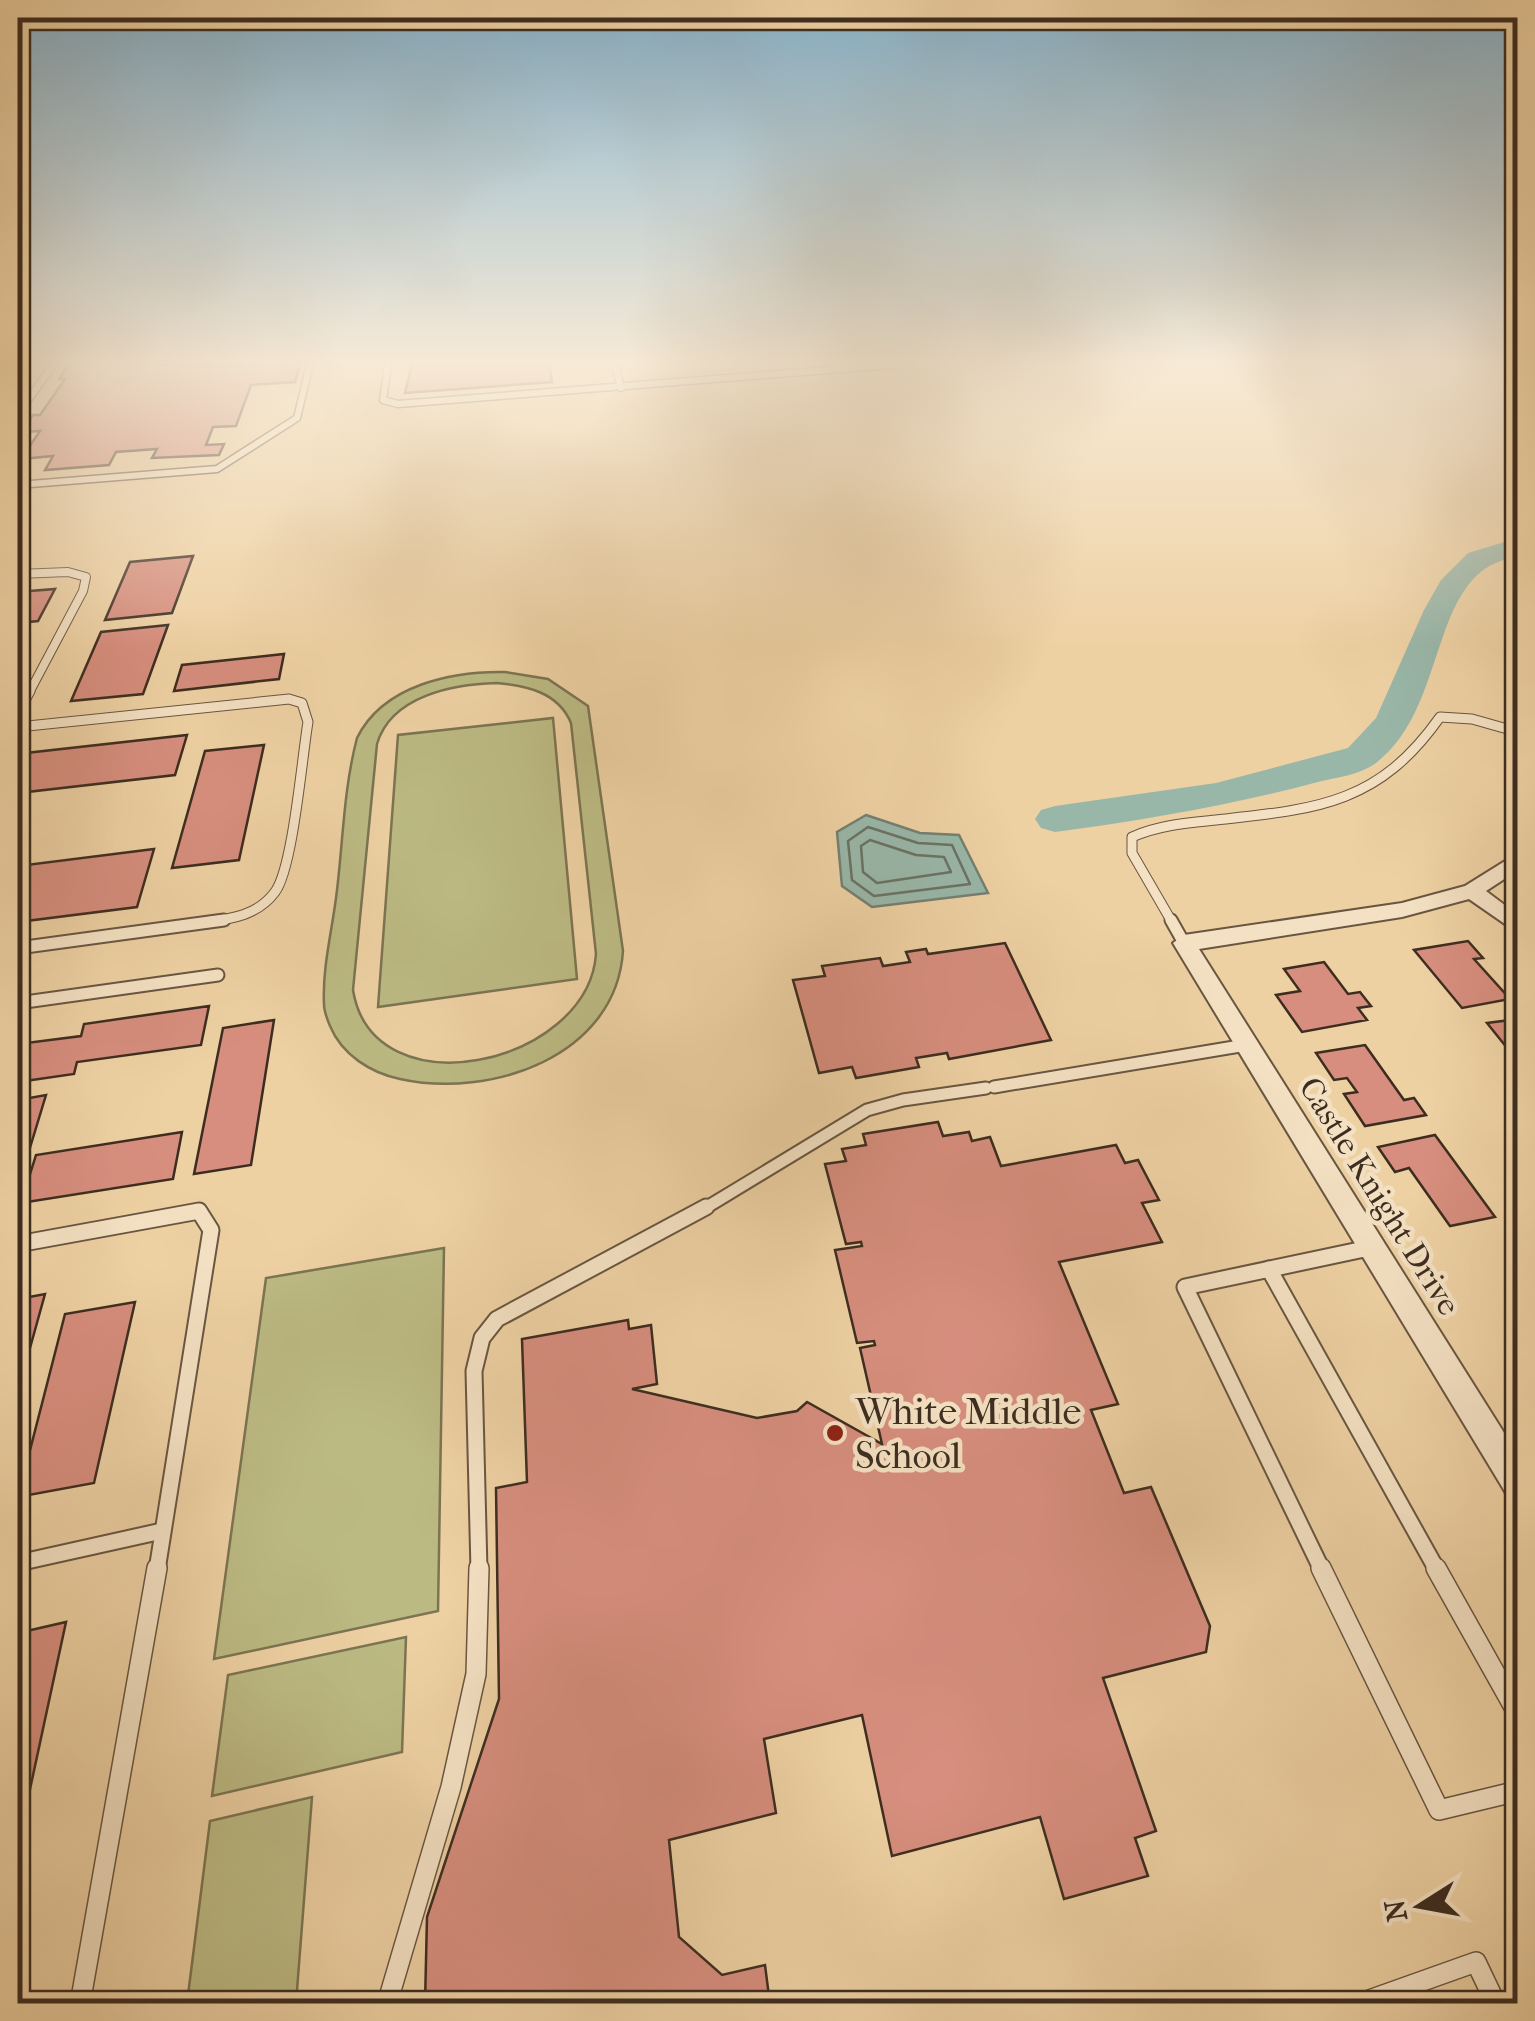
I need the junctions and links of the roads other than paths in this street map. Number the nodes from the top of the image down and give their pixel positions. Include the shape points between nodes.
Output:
1 (232, 458) edge
2 (18, 485) edge
3 (18, 574) edge
4 (18, 713) edge
5 (18, 727) edge
6 (1518, 732) edge
7 (1518, 860) edge
8 (1472, 891) junction
9 (1518, 926) edge
10 (1184, 943) junction
11 (18, 948) edge
12 (218, 974) dead end
13 (18, 1003) edge
14 (1246, 1045) junction
15 (18, 1244) edge
16 (1369, 1248) junction
17 (1270, 1269) junction
18 (1518, 1484) edge
19 (162, 1531) junction
20 (18, 1563) edge
21 (1518, 1714) edge
22 (1518, 1790) edge
23 (80, 2004) edge
24 (387, 2004) edge
25 (1358, 2004) edge
26 (1496, 2004) edge

1 - 2 lane via 217,468
3 - 4 lane via 86,577
5 - 11 lane via 290,699 302,703 308,722 285,866 276,891 244,917
6 - 10 lane via 1440,716 1404,766 1350,798 1132,837 1132,853
7 - 8 street
8 - 9 street
8 - 10 street via 1353,920
10 - 14 street, Castle Knight Drive
12 - 13 lane
14 - 16 street, Castle Knight Drive
14 - 24 lane via 867,1110 700,1212 498,1319 482,1338 474,1372 476,1674 451,1788
15 - 19 lane via 199,1211 211,1230
16 - 17 lane
16 - 18 street, Castle Knight Drive
17 - 21 lane
17 - 22 lane via 1185,1287 1439,1810
19 - 20 lane
19 - 23 lane
25 - 26 lane via 1476,1962

